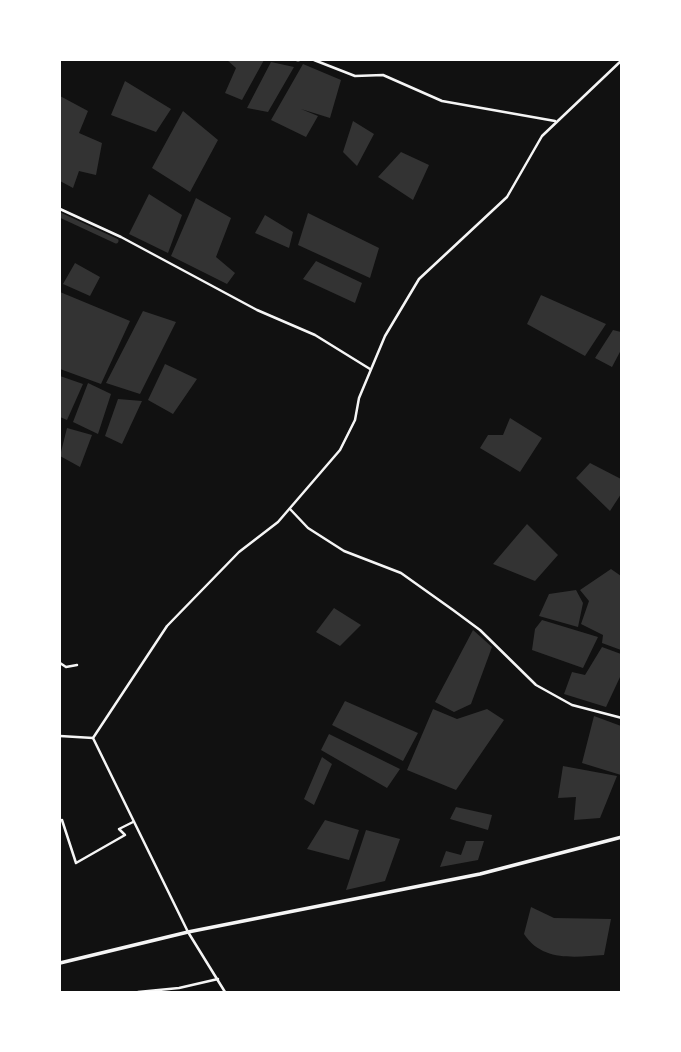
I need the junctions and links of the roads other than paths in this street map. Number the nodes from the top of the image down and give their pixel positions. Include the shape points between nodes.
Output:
1 (314, 60) edge
2 (621, 60) edge
3 (555, 121) junction
4 (60, 209) edge
5 (371, 369) junction
6 (290, 509) junction
7 (60, 663) edge
8 (77, 665) dead end
9 (621, 718) edge
10 (60, 736) edge
11 (93, 738) junction
12 (62, 820) dead end
13 (133, 822) junction
14 (621, 837) edge
15 (188, 932) junction
16 (60, 962) edge
17 (218, 979) junction
18 (138, 992) edge
19 (225, 992) edge

1 - 3 street via 355,76 383,75 442,101
2 - 3 street
3 - 5 street via 508,197 419,279
4 - 5 street via 315,335
5 - 6 street via 340,450
6 - 9 street via 308,528 344,551 401,573 453,610 536,685 572,705
6 - 11 street via 239,552 167,626
7 - 8 street
10 - 11 street
11 - 13 street
12 - 13 street via 76,863 125,835 119,829
13 - 15 street
14 - 15 highway via 480,874
15 - 16 highway
15 - 17 street
17 - 18 street
17 - 19 street

